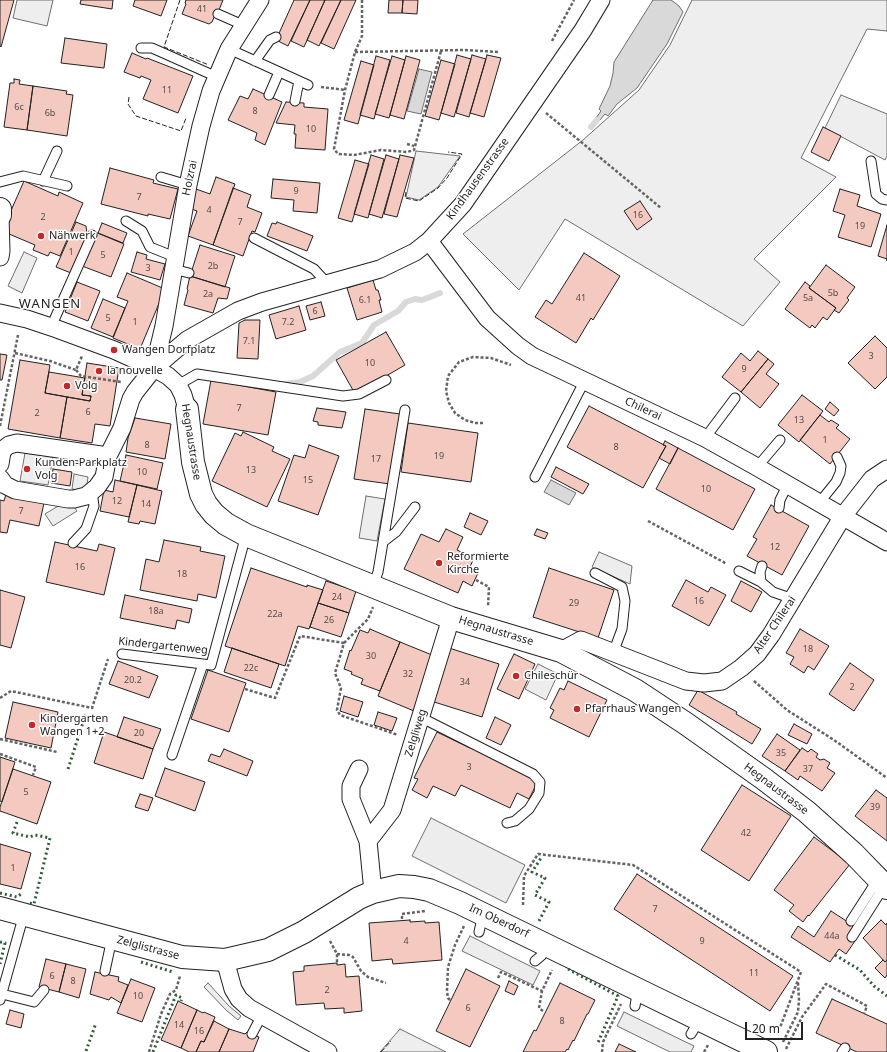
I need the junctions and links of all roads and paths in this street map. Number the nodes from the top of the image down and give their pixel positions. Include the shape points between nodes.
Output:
1 (260, 0) edge
2 (362, 0) edge
3 (601, 0) edge
4 (218, 14) dead end
5 (243, 25) junction
6 (276, 37) dead end
7 (141, 48) dead end
8 (228, 49) junction
9 (441, 51) junction
10 (355, 52) junction
11 (499, 52) dead end
12 (255, 61) junction
13 (279, 72) junction
14 (216, 77) junction
15 (299, 81) junction
16 (308, 85) joint
17 (346, 90) junction
18 (268, 95) dead end
19 (295, 101) dead end
20 (534, 102) junction
21 (407, 144) dead end
22 (414, 146) junction
23 (57, 150) dead end
24 (871, 161) dead end
25 (161, 177) dead end
26 (43, 181) junction
27 (0, 182) edge
28 (188, 185) junction
29 (67, 186) dead end
30 (887, 200) edge
31 (661, 208) dead end
32 (0, 209) edge
33 (0, 215) edge
34 (126, 222) dead end
35 (92, 234) dead end
36 (254, 238) dead end
37 (429, 241) junction
38 (0, 257) edge
39 (179, 266) junction
40 (327, 283) junction
41 (0, 313) edge
42 (51, 327) junction
43 (19, 331) dead end
44 (15, 353) junction
45 (90, 356) dead end
46 (515, 365) dead end
47 (154, 368) junction
48 (76, 370) junction
49 (75, 376) dead end
50 (122, 377) dead end
51 (386, 380) dead end
52 (121, 382) junction
53 (584, 382) junction
54 (178, 385) junction
55 (120, 390) dead end
56 (735, 398) dead end
57 (188, 409) joint
58 (404, 410) dead end
59 (483, 423) dead end
60 (0, 426) edge
61 (705, 438) junction
62 (780, 440) dead end
63 (108, 456) junction
64 (837, 457) dead end
65 (0, 464) edge
66 (758, 467) junction
67 (887, 469) edge
68 (535, 477) dead end
69 (0, 478) edge
70 (788, 484) junction
71 (92, 492) junction
72 (819, 503) junction
73 (415, 507) dead end
74 (779, 508) dead end
75 (843, 516) junction
76 (648, 521) dead end
77 (246, 535) junction
78 (73, 542) dead end
79 (383, 542) junction
80 (887, 542) edge
81 (762, 566) dead end
82 (739, 571) joint
83 (595, 573) dead end
84 (476, 580) dead end
85 (761, 582) junction
86 (373, 596) junction
87 (793, 599) junction
88 (487, 610) dead end
89 (451, 618) junction
90 (344, 643) junction
91 (561, 651) junction
92 (613, 653) junction
93 (122, 654) joint
94 (203, 664) junction
95 (741, 668) junction
96 (245, 688) dead end
97 (0, 698) edge
98 (420, 717) junction
99 (0, 739) edge
100 (413, 740) junction
101 (57, 752) dead end
102 (0, 754) edge
103 (172, 755) dead end
104 (359, 769) dead end
105 (33, 775) dead end
106 (887, 778) edge
107 (506, 823) dead end
108 (368, 841) junction
109 (884, 884) edge
110 (373, 892) junction
111 (523, 904) dead end
112 (0, 908) edge
113 (24, 914) junction
114 (479, 919) junction
115 (851, 921) dead end
116 (852, 937) dead end
117 (112, 938) junction
118 (547, 952) junction
119 (337, 954) dead end
120 (225, 960) junction
121 (182, 970) dead end
122 (105, 971) dead end
123 (498, 978) dead end
124 (798, 980) junction
125 (386, 983) dead end
126 (44, 990) dead end
127 (542, 991) junction
128 (1, 997) edge
129 (633, 999) junction
130 (450, 1000) dead end
131 (543, 1011) dead end
132 (864, 1014) dead end
133 (262, 1015) junction
134 (777, 1030) dead end
135 (252, 1034) dead end
136 (789, 1042) dead end
137 (773, 1050) edge
138 (149, 1052) edge
139 (328, 1052) edge
140 (602, 1052) edge

1 - 5 street, Holzrai
2 - 10 path via 362,36
3 - 20 street, Kindhausenstrasse
4 - 5 lane
5 - 8 street, Holzrai
6 - 12 lane via 270,40
7 - 14 lane via 152,48
8 - 12 lane
8 - 14 street, Holzrai
9 - 10 path
9 - 11 path
9 - 22 path
10 - 17 path
12 - 13 lane
13 - 15 lane
13 - 18 lane
14 - 28 street, Holzrai via 201,126
15 - 16 lane
15 - 19 lane
16 - 17 path
17 - 22 path via 334,149 338,154 354,155 381,150 407,152 414,150
20 - 31 path
20 - 37 street, Kindhausenstrasse via 463,204
21 - 22 path
23 - 26 lane
24 - 30 lane via 876,194
25 - 28 lane
26 - 27 lane via 23,176
26 - 29 lane
28 - 39 street, Holzrai
32 - 33 street
33 - 38 street
34 - 39 lane via 142,231 150,247
35 - 42 lane
36 - 40 lane via 314,269
37 - 40 street, Kindhausenstrasse via 415,252 380,269
37 - 53 street, Chilerai via 484,313 518,346 532,356
39 - 47 street, Holzrai
40 - 47 street, Kindhausenstrasse via 238,311 187,340
41 - 42 street, Hegnaustrasse
42 - 47 street, Hegnaustrasse
43 - 44 path
44 - 48 path
44 - 60 path
45 - 48 path via 82,354
46 - 59 path via 491,358 473,357 458,362 448,376 446,391 455,413 465,420
47 - 54 street, Hegnaustrasse
47 - 63 street via 135,392 122,428
48 - 49 path
48 - 52 path via 81,376
50 - 52 path
51 - 54 lane via 359,394 343,396 197,374
52 - 55 path
53 - 61 street, Chilerai
53 - 68 lane
54 - 57 street, Hegnaustrasse
56 - 61 lane
57 - 77 street, Hegnaustrasse via 194,462 201,494 214,514
58 - 79 lane
61 - 66 street, Chilerai
62 - 66 lane
63 - 65 street via 17,443 5,448
63 - 71 street via 104,477
64 - 72 lane via 841,466 840,473
66 - 70 street, Chilerai
67 - 75 street, Alter Chilerai via 872,479
69 - 71 street via 5,485 15,490 68,499 80,498
70 - 72 street, Chilerai
70 - 74 lane
71 - 78 lane via 94,506 86,529
72 - 75 street, Chilerai
73 - 79 lane via 396,532
75 - 80 street, Chilerai
75 - 87 street, Alter Chilerai
76 - 82 path
77 - 86 street, Hegnaustrasse
77 - 94 lane, Kindergartenweg via 211,665
79 - 86 lane
81 - 85 lane
82 - 85 lane
83 - 92 lane via 622,587 626,601 622,629
84 - 88 path via 489,587
85 - 87 lane via 773,592
86 - 89 street, Hegnaustrasse
86 - 90 path via 368,619
87 - 95 street, Alter Chilerai via 757,654
89 - 91 street, Hegnaustrasse
89 - 98 street, Zelgliweg
90 - 96 path via 300,636 275,698
90 - 100 path via 335,673 341,688 336,710 347,717
91 - 92 street, Alter Chilerai via 580,640
91 - 109 street, Hegnaustrasse via 635,690 764,779 807,812
92 - 95 street, Alter Chilerai via 686,681 704,683 722,680
93 - 94 lane, Kindergartenweg
93 - 97 path, Kindergartenweg via 111,652 92,708 10,691
94 - 103 lane
95 - 106 path via 787,710
98 - 100 street, Zelgliweg
98 - 107 lane via 533,774 540,782 539,793 529,809 515,821
99 - 101 path
100 - 108 street, Zelgliweg via 392,810
102 - 105 path via 36,767
104 - 108 street via 351,786 351,799
108 - 110 street
109 - 115 lane
109 - 116 lane
110 - 114 street, Im Oberdorf via 399,886 429,890
110 - 120 street, Im Oberdorf via 268,950
111 - 124 path via 524,876 538,854 633,865 801,972
112 - 113 street, Zelglistrasse
113 - 117 street, Zelglistrasse
113 - 128 lane
114 - 118 street, Im Oberdorf
114 - 130 path via 455,945 448,967 447,992
117 - 120 street, Zelglistrasse via 182,957
117 - 122 lane
118 - 127 path
118 - 129 street, Im Oberdorf
119 - 125 path via 350,955 368,977
120 - 133 street via 239,999
121 - 138 path via 176,990 170,994 161,1014
123 - 127 path via 501,972
124 - 134 path
124 - 137 path via 798,1012
126 - 128 lane via 34,1002
127 - 131 path via 539,1008
129 - 137 street, Im Oberdorf via 696,1027
129 - 140 path via 603,1042
132 - 136 path via 867,1006 826,984
133 - 135 lane
133 - 139 street

